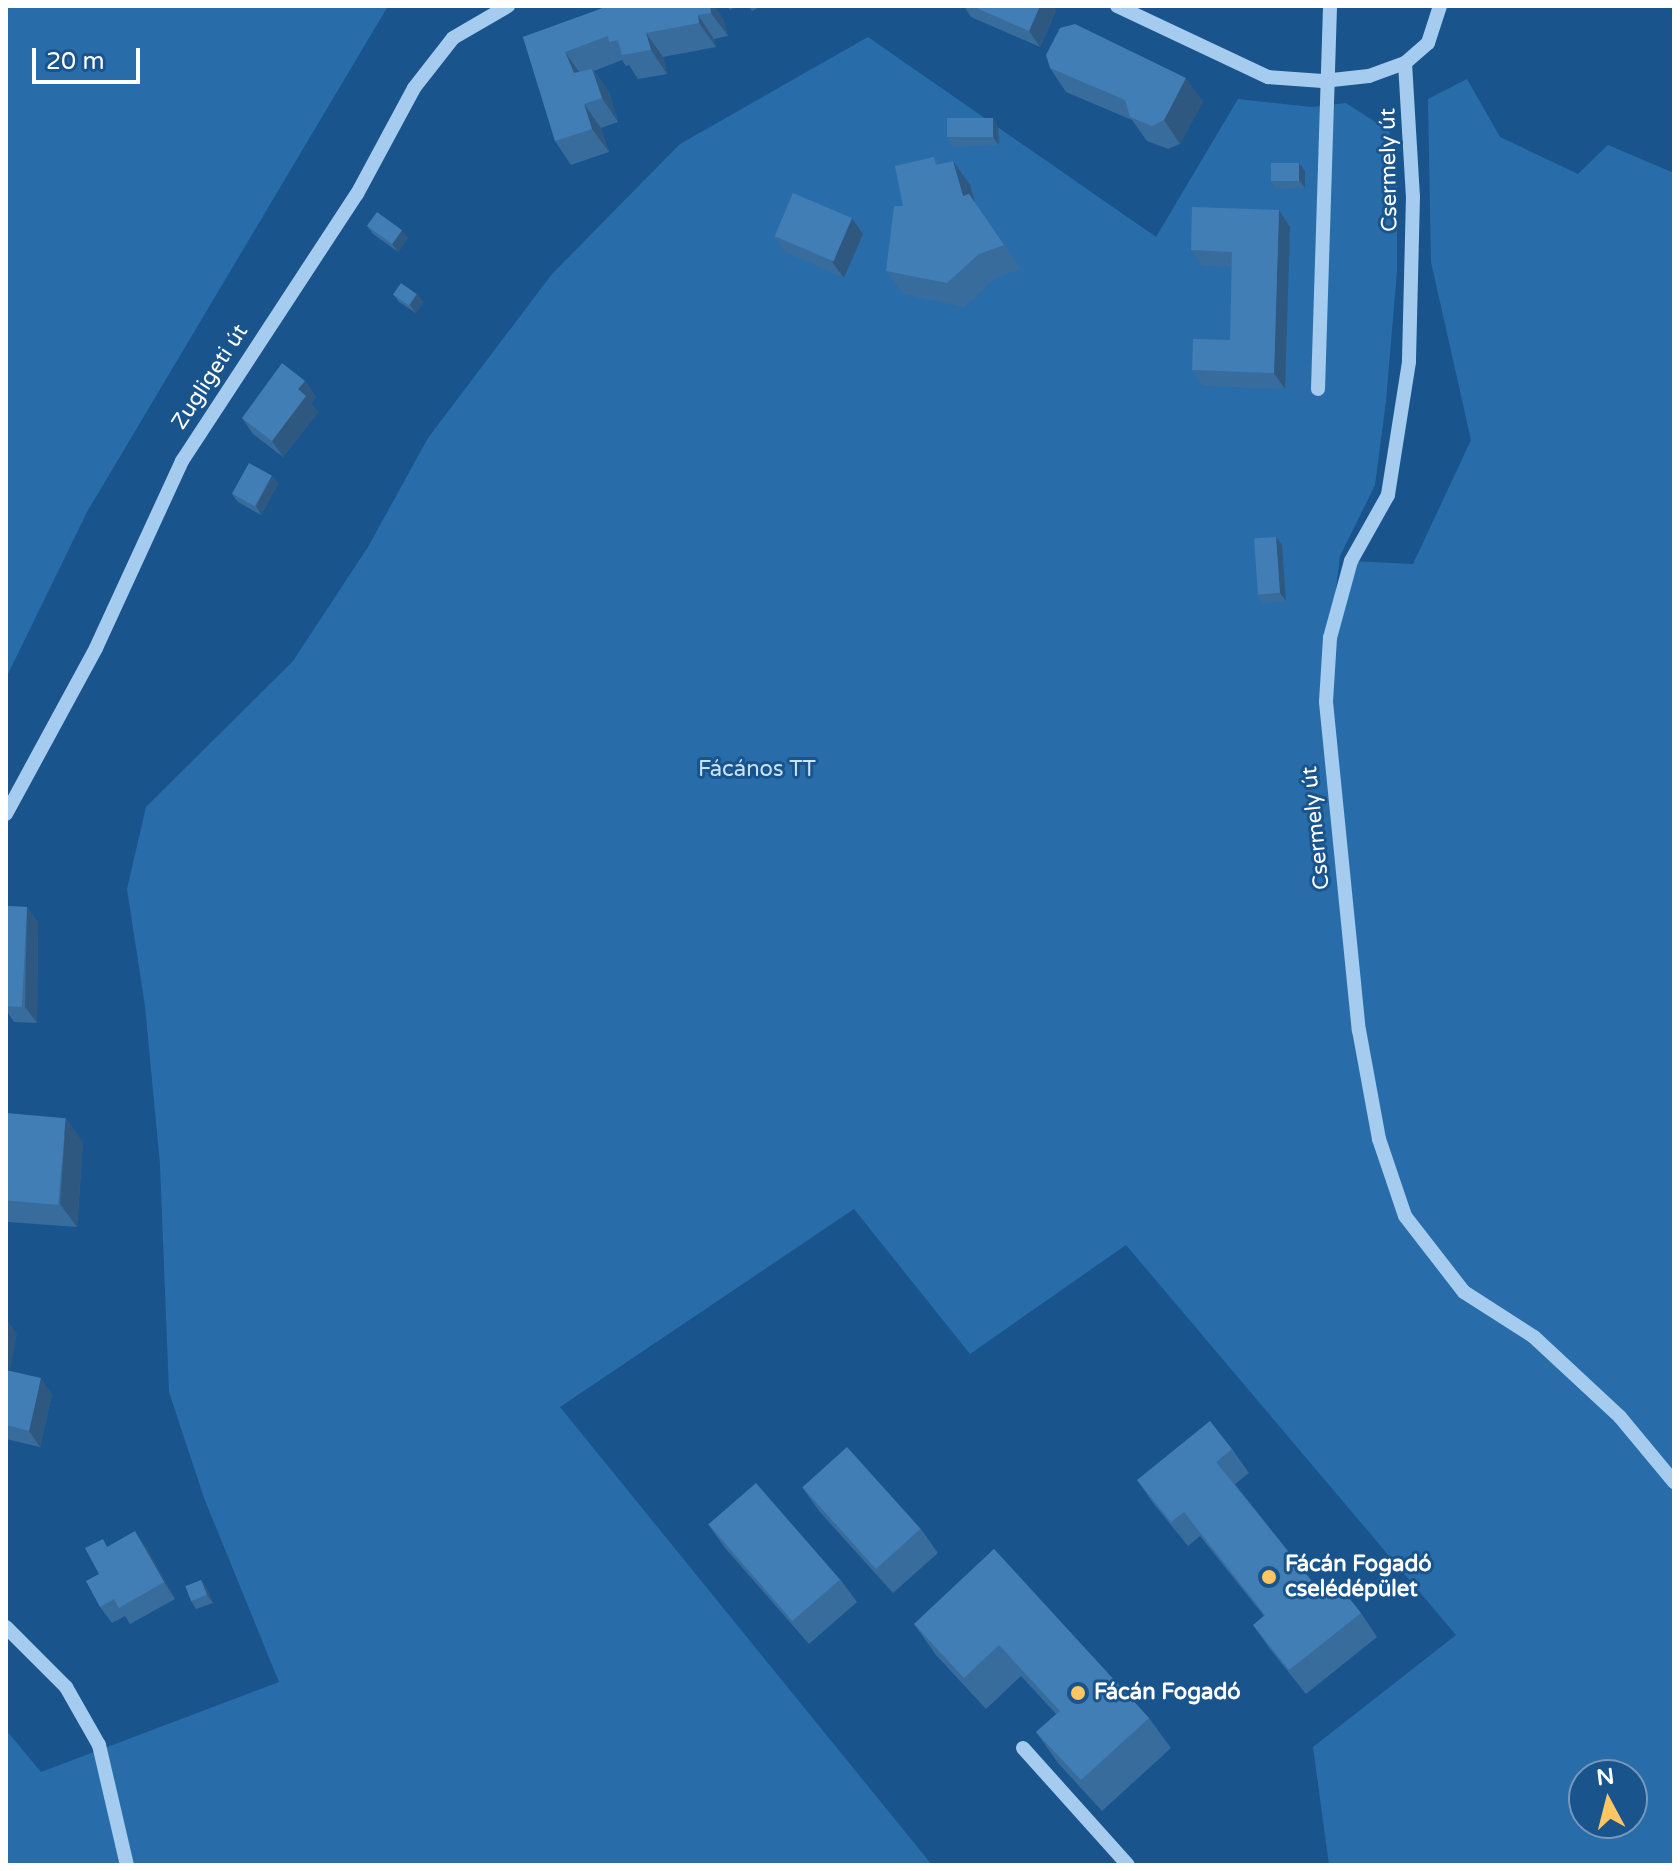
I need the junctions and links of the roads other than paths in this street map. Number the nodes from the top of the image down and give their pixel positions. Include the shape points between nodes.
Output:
1 (508, 6) edge
2 (1117, 6) edge
3 (1330, 6) edge
4 (1440, 6) edge
5 (1405, 63) junction
6 (1318, 389) dead end
7 (6, 814) edge
8 (1674, 1482) edge
9 (6, 1627) edge
10 (1023, 1748) dead end
11 (127, 1865) edge
12 (1128, 1865) edge

1 - 7 street, Zugligeti út via 453,38 414,88 357,194 182,461 96,648
2 - 5 street, bridge via 1268,77 1323,81 1369,76
3 - 6 street
4 - 5 street via 1428,43
5 - 8 street, Csermely út via 1413,196 1409,362 1388,495 1351,561 1330,638 1326,702 1359,1030 1379,1139 1405,1216 1464,1292 1534,1337 1620,1417
9 - 11 street via 66,1687 99,1745
10 - 12 street

